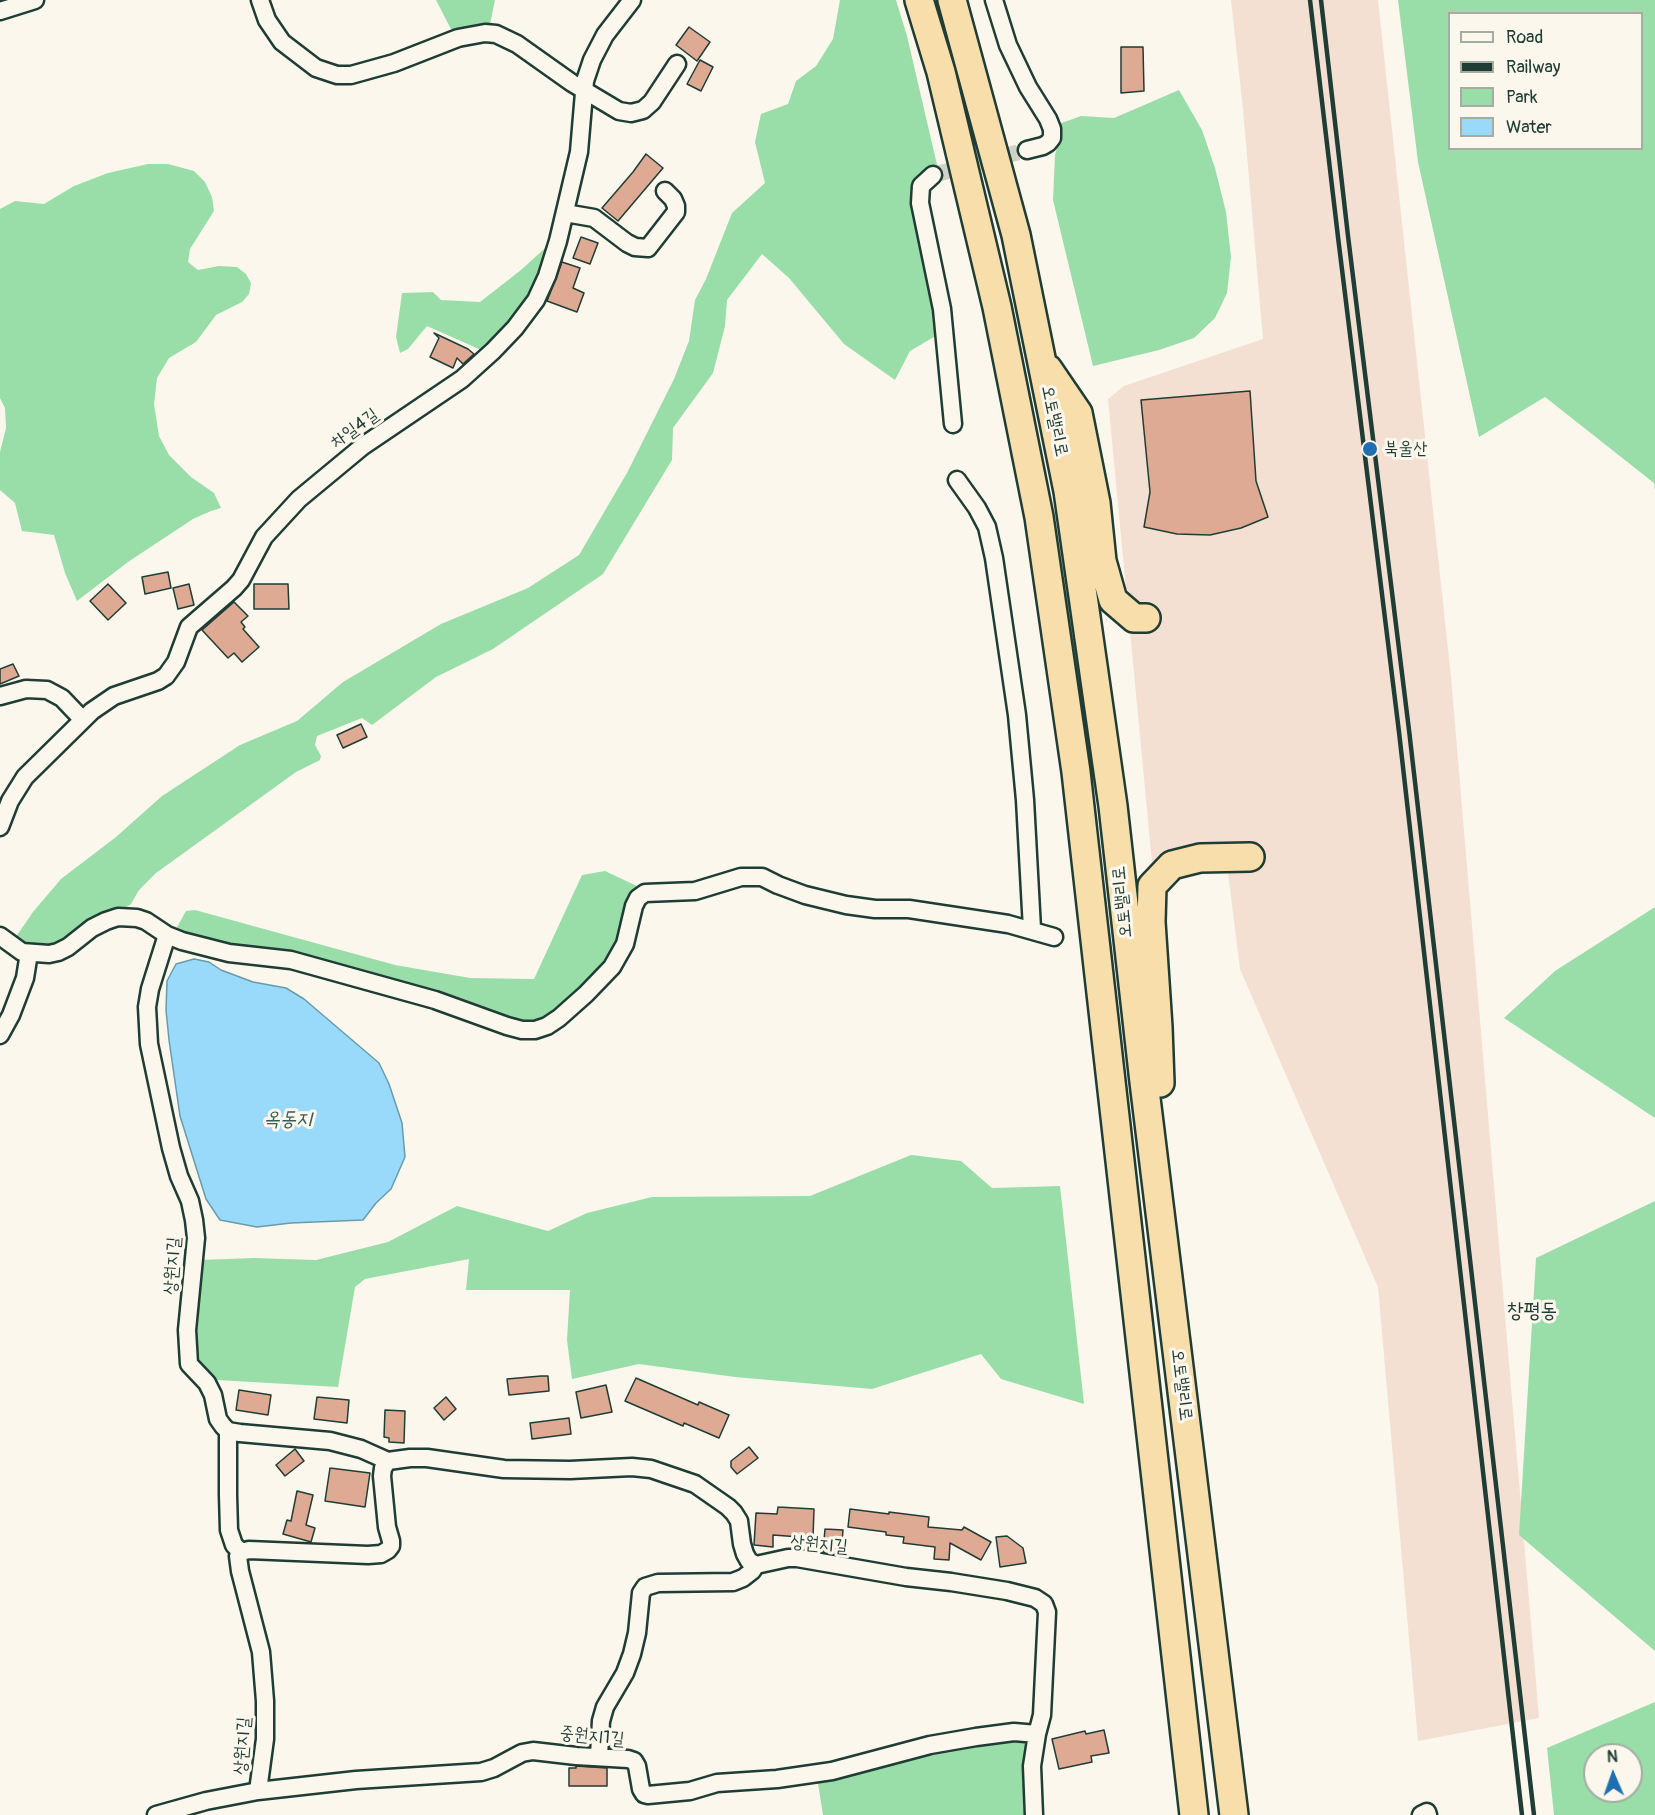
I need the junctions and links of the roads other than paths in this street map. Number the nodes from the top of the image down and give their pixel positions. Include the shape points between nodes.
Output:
1 (35, 0) edge
2 (260, 0) edge
3 (632, 0) edge
4 (919, 0) edge
5 (952, 0) edge
6 (994, 0) edge
7 (0, 11) edge
8 (677, 64) dead end
9 (584, 90) junction
10 (1027, 150) tunnel mouth
11 (933, 176) dead end
12 (665, 191) dead end
13 (565, 213) junction
14 (1041, 358) junction
15 (953, 424) dead end
16 (957, 480) dead end
17 (1146, 618) dead end
18 (0, 696) edge
19 (83, 720) junction
20 (0, 827) edge
21 (1250, 857) dead end
22 (1032, 929) junction
23 (167, 935) junction
24 (0, 936) edge
25 (1054, 937) dead end
26 (29, 953) junction
27 (0, 1035) edge
28 (1164, 1249) junction
29 (228, 1431) junction
30 (388, 1461) junction
31 (241, 1552) junction
32 (756, 1565) junction
33 (1037, 1734) junction
34 (599, 1756) junction
35 (258, 1791) junction
36 (156, 1815) edge
37 (1034, 1815) edge
38 (1194, 1815) edge
39 (1233, 1815) edge

1 - 7 street
2 - 9 street via 267,20 282,42 316,68 338,75 394,63 458,38 496,34
3 - 9 street, 차일4길 via 596,49
4 - 38 highway, 오토밸리로 via 941,72 997,307 1039,517 1076,772
5 - 14 highway, 오토밸리로 via 1016,235
6 - 10 street via 1008,45 1052,129 1048,143
8 - 9 street via 652,102 637,112 619,111
9 - 13 street, 차일4길 via 579,152
11 - 15 street via 921,186 920,203 942,309
12 - 13 street via 676,212 648,248 627,243 594,218
13 - 19 street, 차일4길 via 547,276 536,300 515,328 462,379 363,446 299,499 264,537 234,588 189,627 176,662 166,675 108,699
14 - 17 highway via 1078,413 1096,503 1102,561 1113,600 1134,618
14 - 28 highway, 오토밸리로 via 1068,491 1113,806
16 - 22 street via 987,527 995,569 1017,715
18 - 19 street via 26,689 48,690 62,698
19 - 20 street, 차일4길 via 25,777
21 - 28 highway via 1200,858 1172,866 1152,886
22 - 23 street via 909,909 846,905 805,895 762,877 741,877 695,891 645,893 634,906 625,944 612,968 559,1018 536,1030 507,1026 435,1000 291,960 229,953
22 - 25 street
23 - 26 street via 146,921 118,918 92,928 58,952
23 - 29 street, 상원지길 via 147,1007 149,1044 171,1148 194,1220 196,1238 187,1330 189,1364 207,1383 218,1419
24 - 26 street
26 - 27 street via 25,978
28 - 39 highway, 오토밸리로
29 - 30 street via 330,1441
29 - 31 street via 229,1530
30 - 31 street via 382,1476 391,1541 388,1550 368,1555
30 - 32 street via 427,1458 504,1469 651,1469 695,1484 728,1507 739,1521 745,1554
31 - 35 street, 상원지길 via 240,1571 260,1643 263,1671 265,1739
32 - 33 street, 상원지길 via 797,1558 996,1589 1040,1601 1047,1612 1042,1715
32 - 34 street via 733,1582 658,1583 645,1587 632,1654 601,1721
33 - 34 street, 중원지1길 via 1014,1732 976,1737 832,1771 648,1795 641,1789 634,1761
33 - 37 street, 상원지길 via 1032,1766
34 - 35 street, 중원지1길 via 533,1751 482,1772
35 - 36 street, 중원지1길

